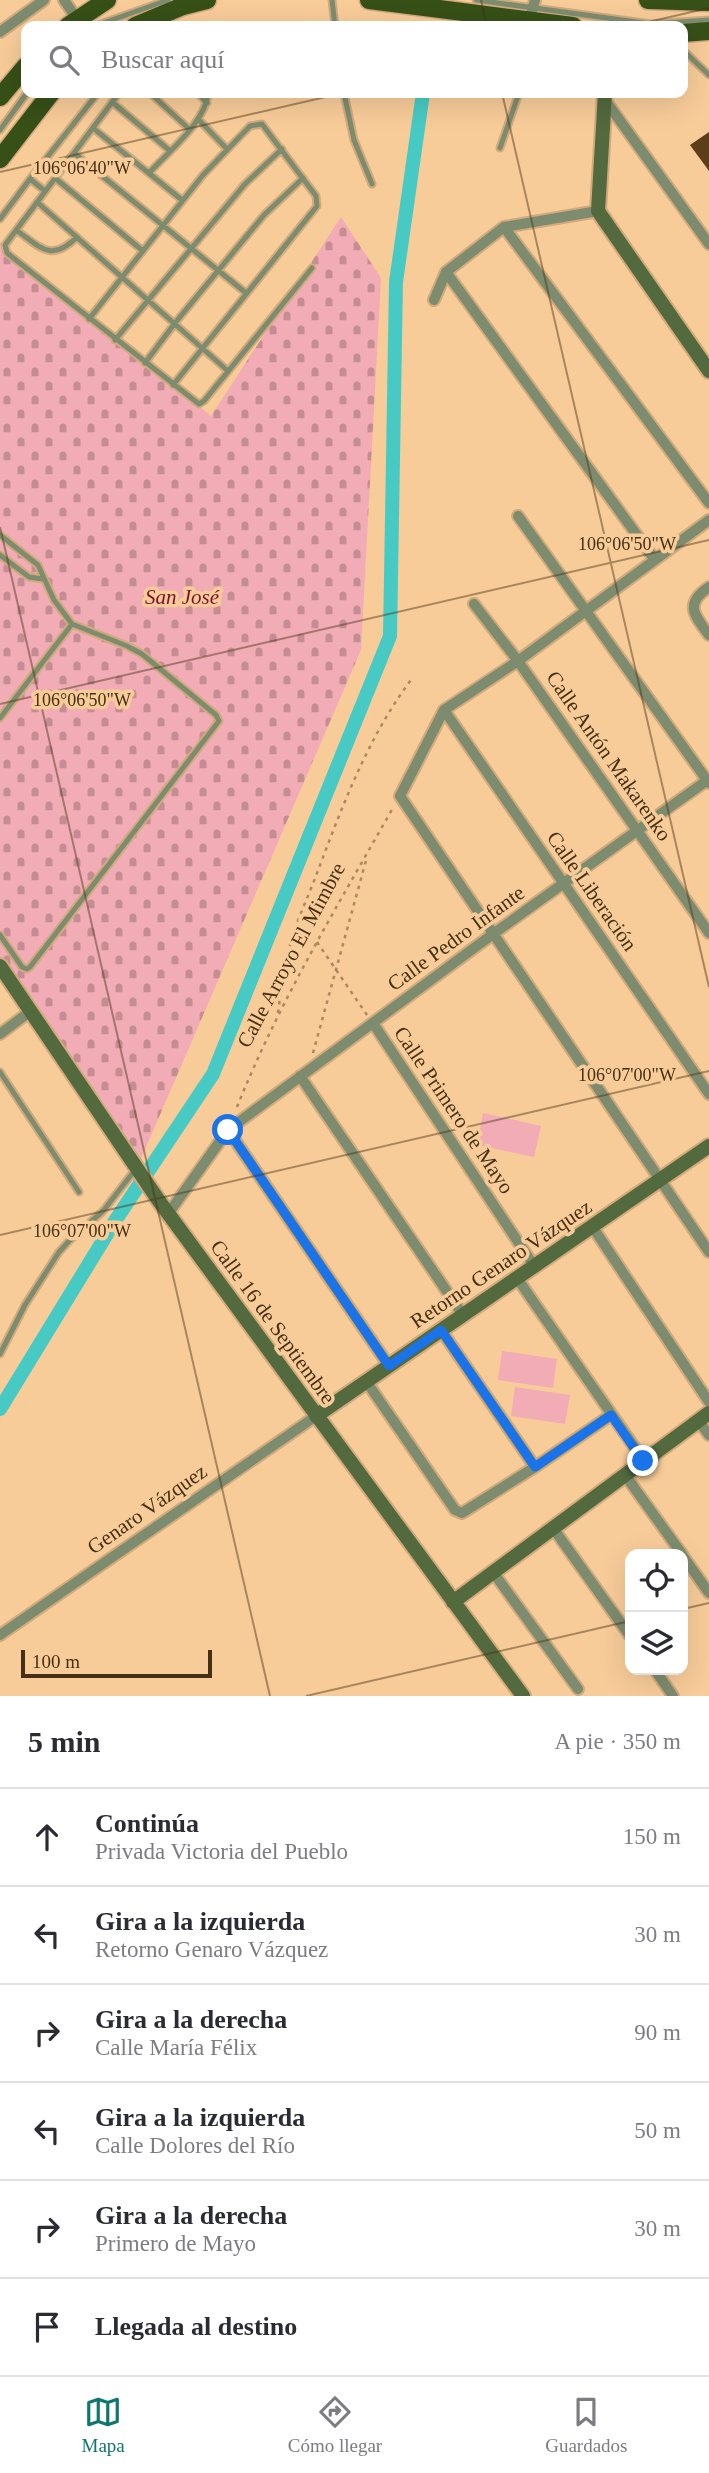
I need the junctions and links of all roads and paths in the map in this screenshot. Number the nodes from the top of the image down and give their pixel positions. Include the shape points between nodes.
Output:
1 (44, 0) edge
2 (64, 0) edge
3 (107, 0) edge
4 (168, 0) edge
5 (207, 0) edge
6 (332, 0) edge
7 (369, 0) edge
8 (476, 0) edge
9 (648, 0) edge
10 (709, 2) edge
11 (530, 18) edge
12 (709, 20) edge
13 (72, 21) edge
14 (74, 21) edge
15 (109, 21) edge
16 (146, 21) edge
17 (334, 21) edge
18 (590, 21) edge
19 (688, 21) edge
20 (709, 31) edge
21 (0, 32) edge
22 (688, 33) edge
23 (688, 55) edge
24 (21, 71) edge
25 (709, 75) edge
26 (1, 91) edge
27 (23, 98) edge
28 (47, 98) edge
29 (95, 98) edge
30 (115, 98) edge
31 (155, 98) edge
32 (202, 98) edge
33 (208, 98) edge
34 (345, 98) edge
35 (517, 98) edge
36 (605, 98) edge
37 (606, 98) edge
38 (112, 102) junction
39 (207, 103) junction
40 (198, 119) junction
41 (93, 128) junction
42 (189, 129) junction
43 (0, 130) edge
44 (500, 148) dead end
45 (227, 149) junction
46 (282, 149) junction
47 (169, 150) junction
48 (74, 153) junction
49 (0, 159) edge
50 (149, 173) junction
51 (55, 178) junction
52 (303, 178) junction
53 (30, 179) junction
54 (372, 184) dead end
55 (45, 191) junction
56 (182, 200) junction
57 (37, 202) junction
58 (598, 211) junction
59 (0, 219) edge
60 (164, 225) junction
61 (504, 227) junction
62 (16, 230) junction
63 (77, 237) junction
64 (709, 244) edge
65 (192, 248) junction
66 (143, 251) junction
67 (312, 268) dead end
68 (218, 271) junction
69 (446, 272) junction
70 (123, 276) junction
71 (246, 293) junction
72 (149, 300) junction
73 (434, 300) dead end
74 (89, 319) junction
75 (175, 323) junction
76 (115, 340) junction
77 (202, 347) junction
78 (145, 363) junction
79 (228, 371) junction
80 (709, 371) edge
81 (173, 385) junction
82 (709, 503) edge
83 (518, 516) dead end
84 (709, 520) edge
85 (0, 535) edge
86 (0, 555) edge
87 (655, 560) junction
88 (43, 579) junction
89 (709, 587) edge
90 (474, 604) dead end
91 (586, 610) junction
92 (72, 624) junction
93 (709, 635) edge
94 (518, 661) junction
95 (411, 680) dead end
96 (444, 710) junction
97 (0, 718) edge
98 (708, 781) edge
99 (400, 796) junction
100 (639, 830) junction
101 (368, 852) junction
102 (564, 884) junction
103 (709, 933) edge
104 (493, 934) junction
105 (0, 936) edge
106 (317, 942) junction
107 (0, 966) edge
108 (337, 971) junction
109 (32, 1010) junction
110 (278, 1016) junction
111 (373, 1023) junction
112 (0, 1034) edge
113 (0, 1072) edge
114 (305, 1073) junction
115 (709, 1094) edge
116 (228, 1130) junction
117 (709, 1146) edge
118 (140, 1172) junction
119 (660, 1180) junction
120 (79, 1192) dead end
121 (168, 1214) junction
122 (592, 1226) junction
123 (709, 1252) edge
124 (534, 1266) junction
125 (517, 1278) junction
126 (463, 1315) junction
127 (441, 1330) junction
128 (0, 1354) edge
129 (389, 1366) junction
130 (366, 1381) junction
131 (709, 1402) edge
132 (611, 1415) junction
133 (316, 1416) junction
134 (704, 1417) edge
135 (709, 1435) edge
136 (643, 1461) junction
137 (535, 1467) junction
138 (625, 1475) junction
139 (554, 1528) junction
140 (678, 1549) edge
141 (688, 1563) edge
142 (493, 1572) junction
143 (709, 1593) edge
144 (453, 1602) junction
145 (625, 1629) edge
146 (0, 1635) edge
147 (658, 1675) edge
148 (578, 1689) dead end
149 (523, 1696) edge
150 (673, 1696) edge

1 - 21 street
2 - 13 street
3 - 14 main road
4 - 15 lane
5 - 16 main road
6 - 17 lane
7 - 11 main road
8 - 11 lane
9 - 10 main road
11 - 18 lane
12 - 19 lane
20 - 22 main road
23 - 25 lane
24 - 26 main road
27 - 43 lane
28 - 49 main road
29 - 53 lane
30 - 38 lane
31 - 42 lane
32 - 39 lane
33 - 39 lane
34 - 54 lane via 354,140
35 - 44 lane
36 - 58 street
37 - 64 street
38 - 41 lane
38 - 47 lane
39 - 40 lane
40 - 42 lane
40 - 45 lane
41 - 48 lane
41 - 50 lane
42 - 47 lane
45 - 46 lane via 250,126 260,123
45 - 56 lane
46 - 52 lane
46 - 65 lane via 245,184
47 - 50 lane
48 - 51 lane
48 - 60 lane
50 - 56 lane
51 - 55 lane
51 - 66 lane
52 - 68 lane
52 - 71 lane via 316,196 317,206
53 - 55 lane
53 - 59 lane
55 - 57 lane
56 - 60 lane
57 - 62 lane
57 - 63 lane
58 - 61 street
58 - 80 street
60 - 65 lane
60 - 66 lane
61 - 69 street
61 - 82 street
62 - 63 lane via 50,252
62 - 74 lane via 5,250
63 - 70 lane
65 - 68 lane
65 - 72 lane
66 - 70 lane
67 - 79 lane
68 - 71 lane
68 - 75 lane
69 - 73 street
69 - 87 street
70 - 72 lane
70 - 74 lane
71 - 77 lane
72 - 75 lane
72 - 76 lane
74 - 76 lane
75 - 77 lane
75 - 78 lane
76 - 78 lane
77 - 79 lane
77 - 81 lane
78 - 81 lane
79 - 81 lane via 200,403
83 - 91 street
84 - 87 street
85 - 88 lane via 38,565
86 - 88 lane via 29,577
87 - 91 street
88 - 92 lane
89 - 93 street via 696,596 693,605
90 - 94 street, Calle Antón Makarenko
91 - 94 street
91 - 98 street
92 - 97 lane
92 - 105 lane via 142,654 219,722 30,967 22,967
94 - 96 street
94 - 100 street, Calle Antón Makarenko
95 - 110 path via 374,739 339,816 289,945
96 - 99 street
96 - 102 street, Calle Liberación
98 - 100 street, Calle Pedro Infante
99 - 101 path, Calle Arroyo El Mimbre
99 - 104 street
100 - 102 street, Calle Pedro Infante
100 - 103 street, Calle Antón Makarenko
101 - 106 path, Calle Arroyo El Mimbre
101 - 108 path
102 - 104 street, Calle Pedro Infante
102 - 115 street, Calle Liberación
104 - 111 street, Calle Pedro Infante
104 - 119 street
106 - 108 path, Calle Primero de Mayo
106 - 110 path, Calle Arroyo El Mimbre
107 - 109 street, Calle 16 de Septiembre
108 - 111 path, Calle Primero de Mayo
108 - 114 path
109 - 112 street
109 - 118 street, Calle 16 de Septiembre
110 - 116 path, Calle Arroyo El Mimbre
111 - 114 street, Calle Pedro Infante
111 - 124 street, Calle Primero de Mayo
113 - 120 lane
114 - 116 street, Calle Pedro Infante
114 - 126 street
116 - 121 street
116 - 129 street
117 - 119 street, Retorno Genaro Vázquez
118 - 121 street, Calle 16 de Septiembre
118 - 128 lane via 59,1252
119 - 122 street, Retorno Genaro Vázquez
119 - 123 street
121 - 133 street, Calle 16 de Septiembre
122 - 124 street, Retorno Genaro Vázquez
122 - 131 street
124 - 125 street, Retorno Genaro Vázquez
125 - 126 street, Retorno Genaro Vázquez
125 - 132 street
126 - 127 street, Retorno Genaro Vázquez
127 - 129 street, Retorno Genaro Vázquez
127 - 137 street
129 - 130 street, Retorno Genaro Vázquez
130 - 133 street, Retorno Genaro Vázquez
130 - 137 street via 458,1512 465,1513
132 - 136 street
132 - 137 street
133 - 144 street, Calle 16 de Septiembre
133 - 146 street, Genaro Vázquez
134 - 135 street
134 - 136 street
136 - 138 street
138 - 139 street
138 - 140 street
139 - 142 street
139 - 145 street
141 - 143 street
142 - 144 street
142 - 148 street
144 - 149 street, Calle 16 de Septiembre
147 - 150 street

